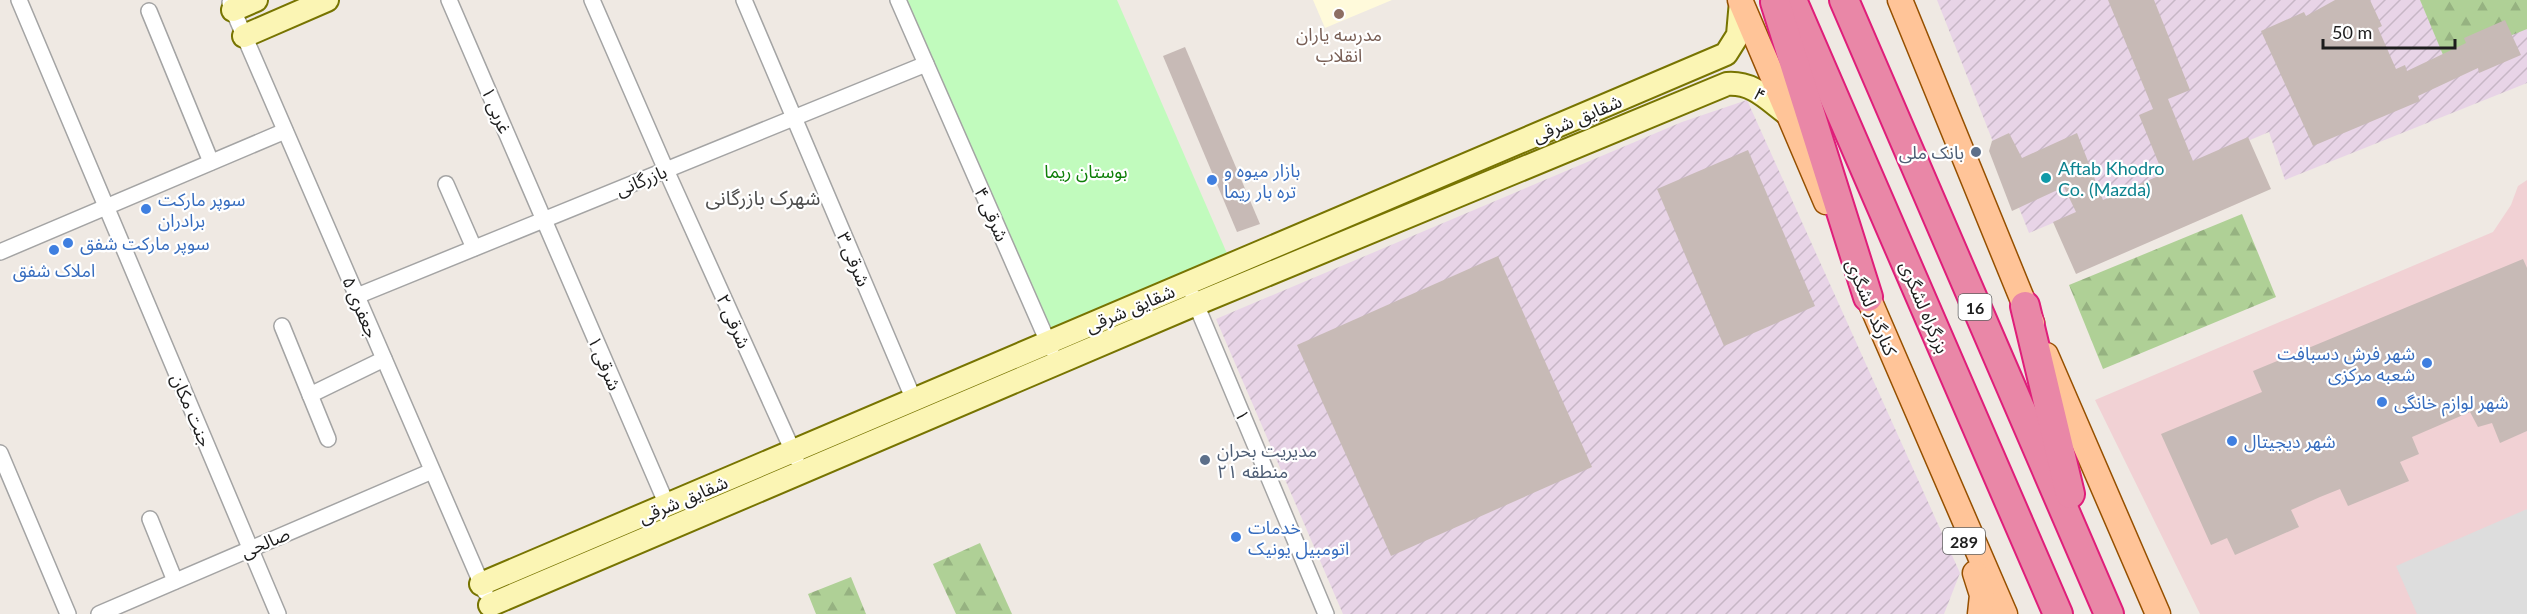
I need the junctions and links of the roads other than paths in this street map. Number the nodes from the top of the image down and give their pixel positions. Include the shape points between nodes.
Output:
1 (19, 0) edge
2 (256, 0) edge
3 (327, 0) edge
4 (449, 0) edge
5 (592, 0) edge
6 (744, 0) edge
7 (898, 0) edge
8 (1740, 0) edge
9 (1774, 0) edge
10 (1792, 0) edge
11 (1844, 0) edge
12 (1900, 0) edge
13 (231, 5) edge
14 (149, 11) dead end
15 (244, 36) junction
16 (926, 64) junction
17 (1727, 84) joint
18 (1789, 115) junction
19 (794, 118) junction
20 (285, 131) junction
21 (211, 162) junction
22 (666, 170) junction
23 (446, 184) dead end
24 (107, 205) junction
25 (544, 220) junction
26 (474, 248) junction
27 (0, 252) edge
28 (1192, 294) junction
29 (357, 296) junction
30 (1868, 297) junction
31 (2025, 306) junction
32 (282, 326) dead end
33 (1053, 353) junction
34 (384, 359) junction
35 (310, 395) junction
36 (914, 400) junction
37 (328, 439) dead end
38 (0, 453) edge
39 (798, 462) junction
40 (1940, 468) junction
41 (432, 471) junction
42 (6, 486) edge
43 (667, 505) junction
44 (150, 519) dead end
45 (250, 549) junction
46 (2089, 572) junction
47 (175, 581) junction
48 (488, 601) edge
49 (68, 614) edge
50 (100, 614) edge
51 (278, 614) edge
52 (1326, 614) edge
53 (1980, 614) edge
54 (2005, 614) edge
55 (2058, 614) edge
56 (2109, 614) edge
57 (2158, 614) edge

1 - 24 street, جنت مکان
2 - 13 street
3 - 15 street
4 - 25 street, ۱ غربی
5 - 22 street, ۲ شرقی
6 - 19 street, ۳ شرقی
7 - 16 street, ۴ شرقی
8 - 18 main road, کنارگذر لشگری
8 - 28 street, شقایق شرقی via 1738,35 1726,54
9 - 30 highway
10 - 55 highway, بزرگراه لشگری / 16
11 - 46 highway, 16
12 - 31 main road
13 - 15 street, جعفری ۵
14 - 21 street
15 - 20 street, جعفری ۵
16 - 19 street, بازرگانی
16 - 33 street, ۴ شرقی
17 - 18 street, ۴ via 1742,83
17 - 28 street, شقایق شرقی
18 - 30 main road, کنارگذر لشگری
19 - 22 street, بازرگانی
19 - 36 street, ۳ شرقی
20 - 21 street
20 - 29 street, جعفری ۵
21 - 24 street
22 - 25 street, بازرگانی
22 - 39 street, ۲ شرقی
23 - 26 street
24 - 27 street
24 - 45 street, جنت مکان
25 - 26 street, بازرگانی
25 - 43 street, ۱ شرقی
26 - 29 street, بازرگانی
28 - 33 street, شقایق شرقی
28 - 52 street, ۱
29 - 34 street, جعفری ۵
30 - 40 main road, کنارگذر لشگری
31 - 46 highway
31 - 57 main road
32 - 35 street
33 - 36 street, شقایق شرقی
33 - 39 street, شقایق شرقی
34 - 35 street
34 - 41 street, جعفری ۵
35 - 37 street
36 - 39 street, شقایق شرقی
38 - 42 street
39 - 43 street, شقایق شرقی
39 - 48 street, شقایق شرقی
40 - 53 main road, 289 via 1982,595
40 - 54 main road, کنارگذر لشگری
41 - 45 street, صالحی
41 - 48 street, جعفری ۵
42 - 49 street
43 - 48 street, شقایق شرقی
44 - 47 street
45 - 47 street, صالحی
45 - 51 street, جنت مکان
46 - 56 highway, 16
47 - 50 street, صالحی

